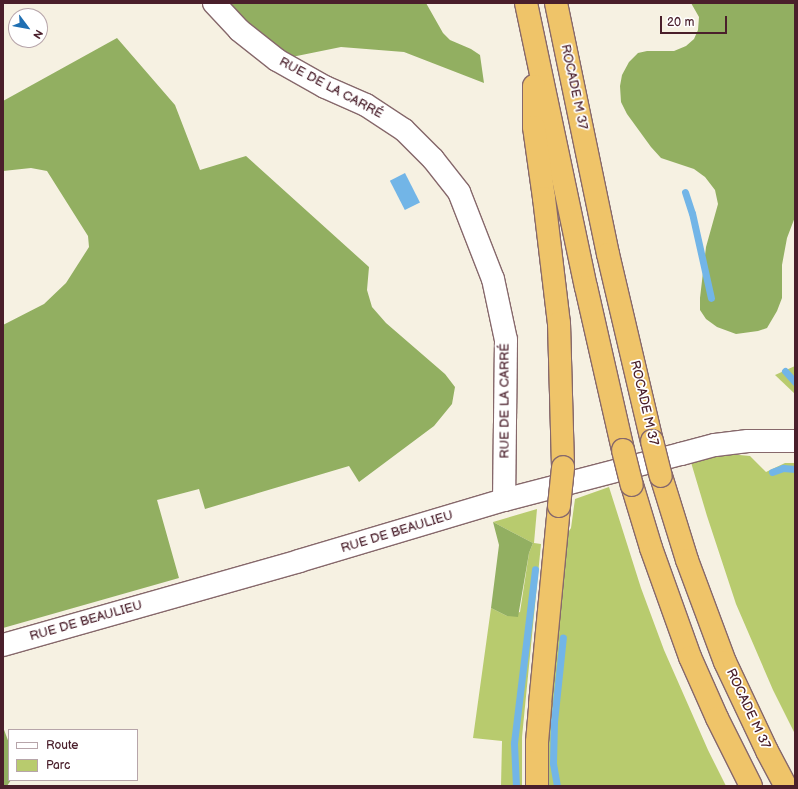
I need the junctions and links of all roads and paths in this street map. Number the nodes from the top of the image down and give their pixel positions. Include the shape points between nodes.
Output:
1 (214, 3) edge
2 (526, 3) edge
3 (556, 3) edge
4 (534, 41) junction
5 (795, 441) edge
6 (504, 500) junction
7 (3, 645) edge
8 (748, 782) edge
9 (537, 786) edge
10 (786, 786) edge

1 - 6 street, RUE DE LA CARRÉ via 239,30 277,60 325,87 366,105 404,130 433,159 458,192 493,279 506,340
2 - 4 highway
3 - 10 highway, ROCADE M 37, bridge via 608,254 662,476 687,560 725,662
4 - 8 highway, bridge via 586,287 632,485 651,548 690,657
4 - 9 highway, bridge via 534,127 559,323 563,467 540,704
5 - 6 street, RUE DE BEAULIEU via 748,441 715,445
6 - 7 street, RUE DE BEAULIEU

